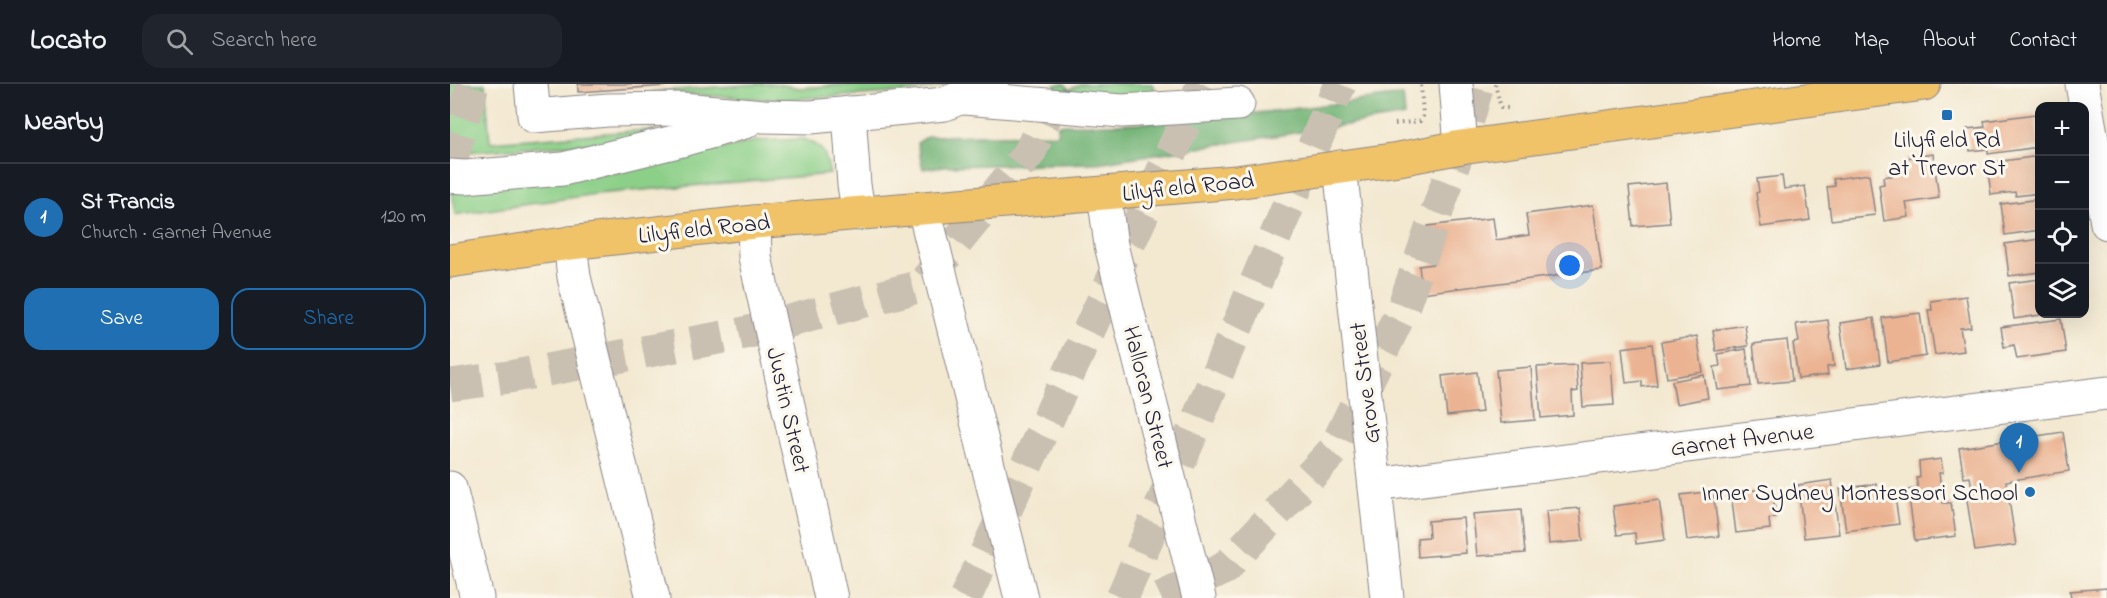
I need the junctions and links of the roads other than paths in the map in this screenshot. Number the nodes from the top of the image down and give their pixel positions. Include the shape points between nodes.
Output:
1 (531, 84) edge
2 (992, 84) edge
3 (1924, 84) edge
4 (2082, 84) edge
5 (1456, 89) edge
6 (959, 98) junction
7 (1238, 104) dead end
8 (849, 113) junction
9 (764, 116) junction
10 (1461, 147) junction
11 (1340, 167) junction
12 (450, 176) edge
13 (1104, 194) junction
14 (924, 209) junction
15 (859, 214) junction
16 (754, 222) junction
17 (2107, 223) edge
18 (570, 243) junction
19 (450, 261) edge
20 (2107, 393) edge
21 (1376, 485) junction
22 (450, 488) edge
23 (477, 598) edge
24 (652, 598) edge
25 (831, 598) edge
26 (1021, 598) edge
27 (1199, 598) edge
28 (1387, 598) edge

1 - 9 street via 534,116 681,109
2 - 6 street
3 - 10 main road, Lilyfield Road
4 - 17 street
5 - 10 street
6 - 7 street via 1122,111
6 - 8 street via 945,104
8 - 9 street
8 - 15 street
9 - 12 street via 563,169
10 - 11 main road, Lilyfield Road
11 - 13 main road, Lilyfield Road via 1236,182
11 - 21 street, Grove Street
13 - 14 main road, Lilyfield Road
13 - 27 street, Halloran Street via 1111,245
14 - 15 main road, Lilyfield Road
14 - 26 street
15 - 16 main road, Lilyfield Road
16 - 18 main road, Lilyfield Road
16 - 25 street, Justin Street via 755,257
18 - 19 main road, Lilyfield Road
18 - 24 street via 574,277
20 - 21 street, Garnet Avenue
21 - 28 street, Grove Street
22 - 23 street

